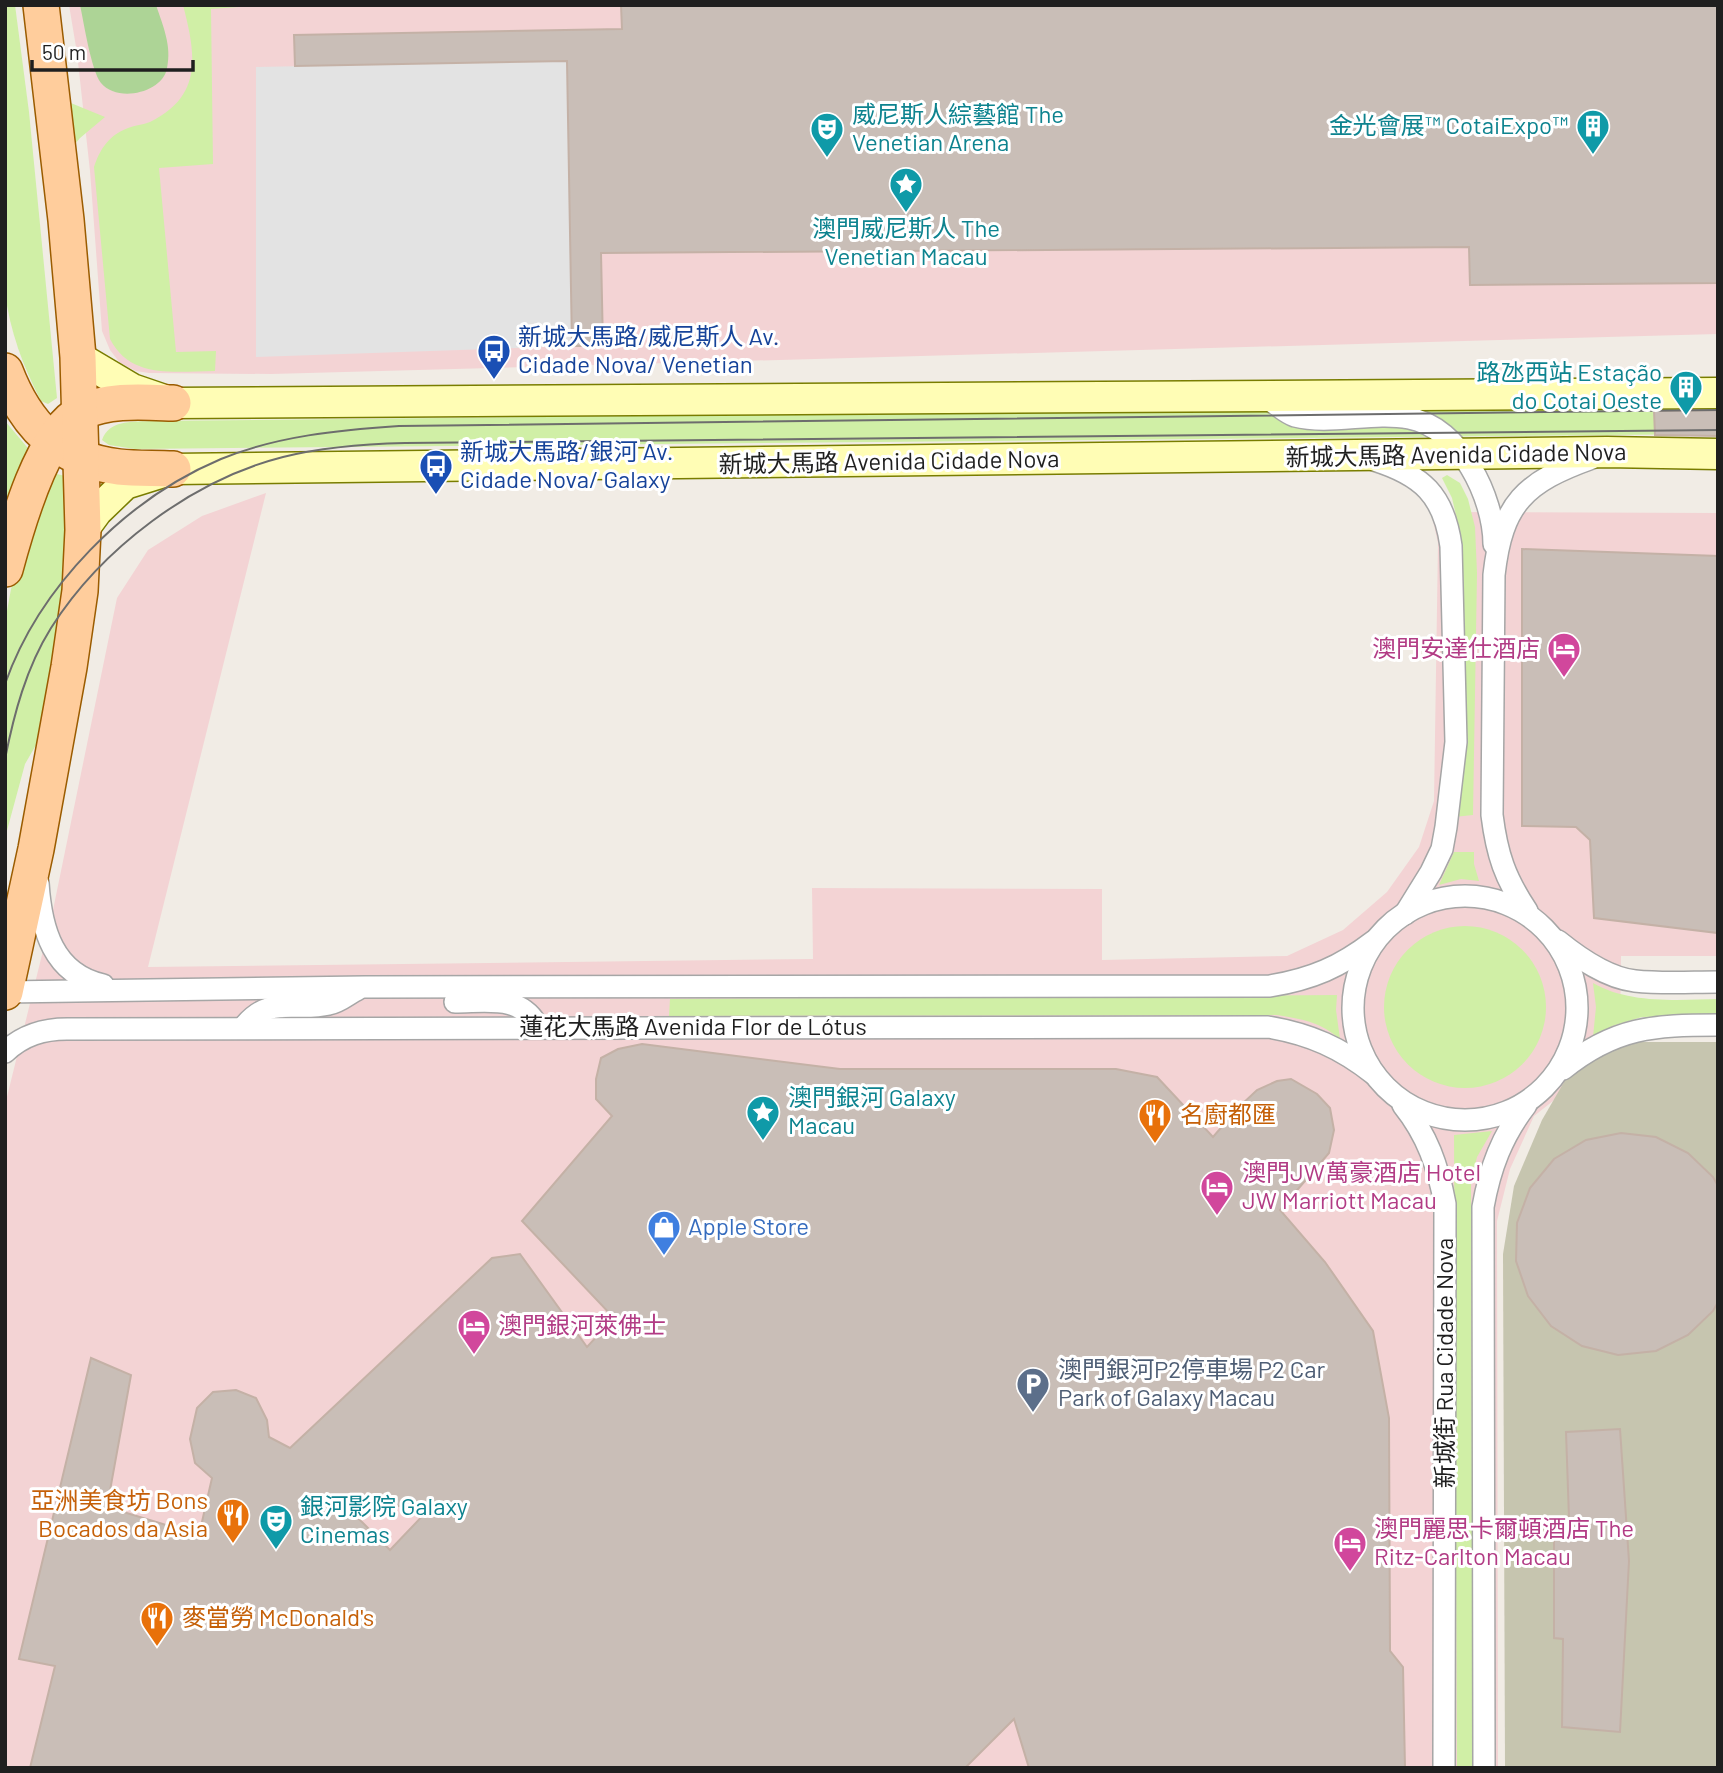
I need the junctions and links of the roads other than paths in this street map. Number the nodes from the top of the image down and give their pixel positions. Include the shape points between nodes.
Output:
1 (41, 5) edge
2 (78, 356) junction
3 (5, 371) edge
4 (1718, 393) edge
5 (1261, 396) junction
6 (173, 403) junction
7 (80, 412) junction
8 (67, 450) junction
9 (1607, 453) junction
10 (1718, 454) edge
11 (1462, 455) junction
12 (1363, 457) junction
13 (173, 470) junction
14 (83, 530) junction
15 (5, 569) edge
16 (1494, 575) junction
17 (1493, 691) junction
18 (58, 728) junction
19 (1456, 742) junction
20 (36, 849) junction
21 (5, 878) edge
22 (1529, 915) junction
23 (1404, 916) junction
24 (1551, 936) junction
25 (1374, 941) junction
26 (1718, 982) edge
27 (374, 987) junction
28 (119, 989) junction
29 (5, 992) edge
30 (1718, 1025) edge
31 (538, 1027) junction
32 (243, 1028) junction
33 (5, 1052) edge
34 (1374, 1074) junction
35 (1556, 1074) junction
36 (1397, 1097) junction
37 (1530, 1100) junction
38 (1444, 1768) edge
39 (1485, 1768) edge

1 - 2 main road
2 - 6 main road via 132,389
2 - 7 main road
3 - 8 main road via 33,424
4 - 5 main road
5 - 6 main road
5 - 11 street via 1304,418 1409,418 1436,430
6 - 7 main road via 108,404
7 - 8 main road
8 - 13 main road via 97,463
8 - 14 main road
8 - 15 main road via 31,489
9 - 10 main road, 新城大馬路 Avenida Cidade Nova
9 - 11 main road, 新城大馬路 Avenida Cidade Nova
9 - 16 street via 1531,486 1503,524
11 - 12 main road, 新城大馬路 Avenida Cidade Nova
11 - 16 street via 1489,509
12 - 13 main road, 新城大馬路 Avenida Cidade Nova
12 - 19 street via 1421,481 1448,523
13 - 14 main road, 新城大馬路 Avenida Cidade Nova via 125,484
14 - 18 main road via 79,591
16 - 17 street
17 - 19 street via 1477,695 1467,704 1463,734
17 - 22 street via 1496,845 1502,867
18 - 20 main road
18 - 21 main road via 26,784
19 - 23 street via 1442,849
20 - 28 street via 43,919 60,960 86,981
20 - 29 main road
22 - 23 street via 1493,898 1464,895 1434,899
22 - 24 street
23 - 25 street
24 - 26 street via 1602,970 1633,981
24 - 35 street via 1574,979 1577,1004 1572,1041
25 - 27 street, 蓮花大馬路 Avenida Flor de Lótus via 1327,971 1270,986
25 - 34 street via 1358,973 1352,1008 1358,1043
27 - 28 street, 蓮花大馬路 Avenida Flor de Lótus
27 - 31 street via 413,1002 516,1004 526,1009
27 - 32 street via 327,1005 258,1011
28 - 29 street, 蓮花大馬路 Avenida Flor de Lótus
30 - 35 street via 1662,1025 1633,1031 1592,1048
31 - 32 street, 蓮花大馬路 Avenida Flor de Lótus
31 - 34 street, 蓮花大馬路 Avenida Flor de Lótus via 1268,1027 1325,1042
32 - 33 street, 蓮花大馬路 Avenida Flor de Lótus via 50,1029 26,1037
34 - 36 street
35 - 37 street
36 - 37 street via 1433,1116 1452,1120 1493,1117
36 - 38 street, 新城街 Rua Cidade Nova via 1430,1146 1445,1204
37 - 39 street, 新城街 Rua Cidade Nova via 1498,1149 1483,1207

